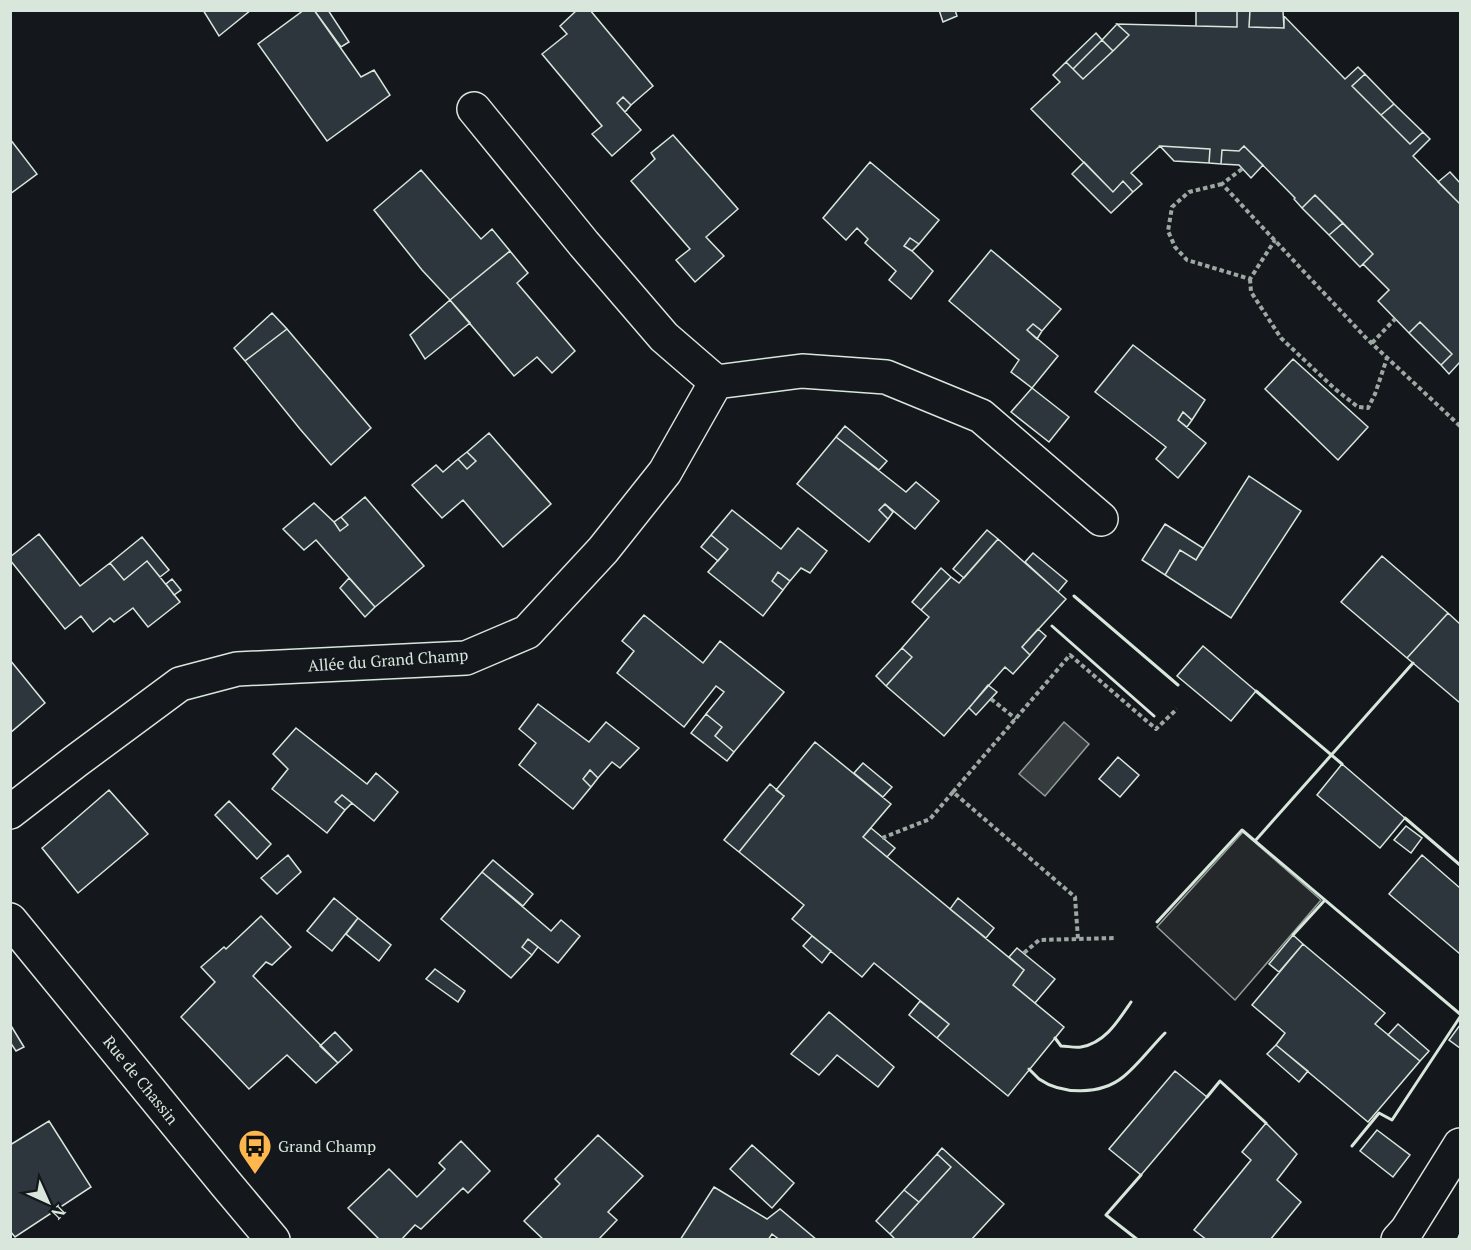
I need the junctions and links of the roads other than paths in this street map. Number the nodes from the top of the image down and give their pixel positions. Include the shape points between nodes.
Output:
1 (474, 109) dead end
2 (716, 382) junction
3 (1101, 519) dead end
4 (10, 812) edge
5 (10, 920) edge
6 (1461, 1145) edge
7 (273, 1239) edge
8 (1398, 1239) edge

1 - 2 street via 664,337
2 - 3 street via 802,371 886,377 981,416
2 - 4 street, Allée du Grand Champ via 665,472 603,550 527,632 466,658 237,669 180,684
5 - 7 street, Rue de Chassin
6 - 8 street

